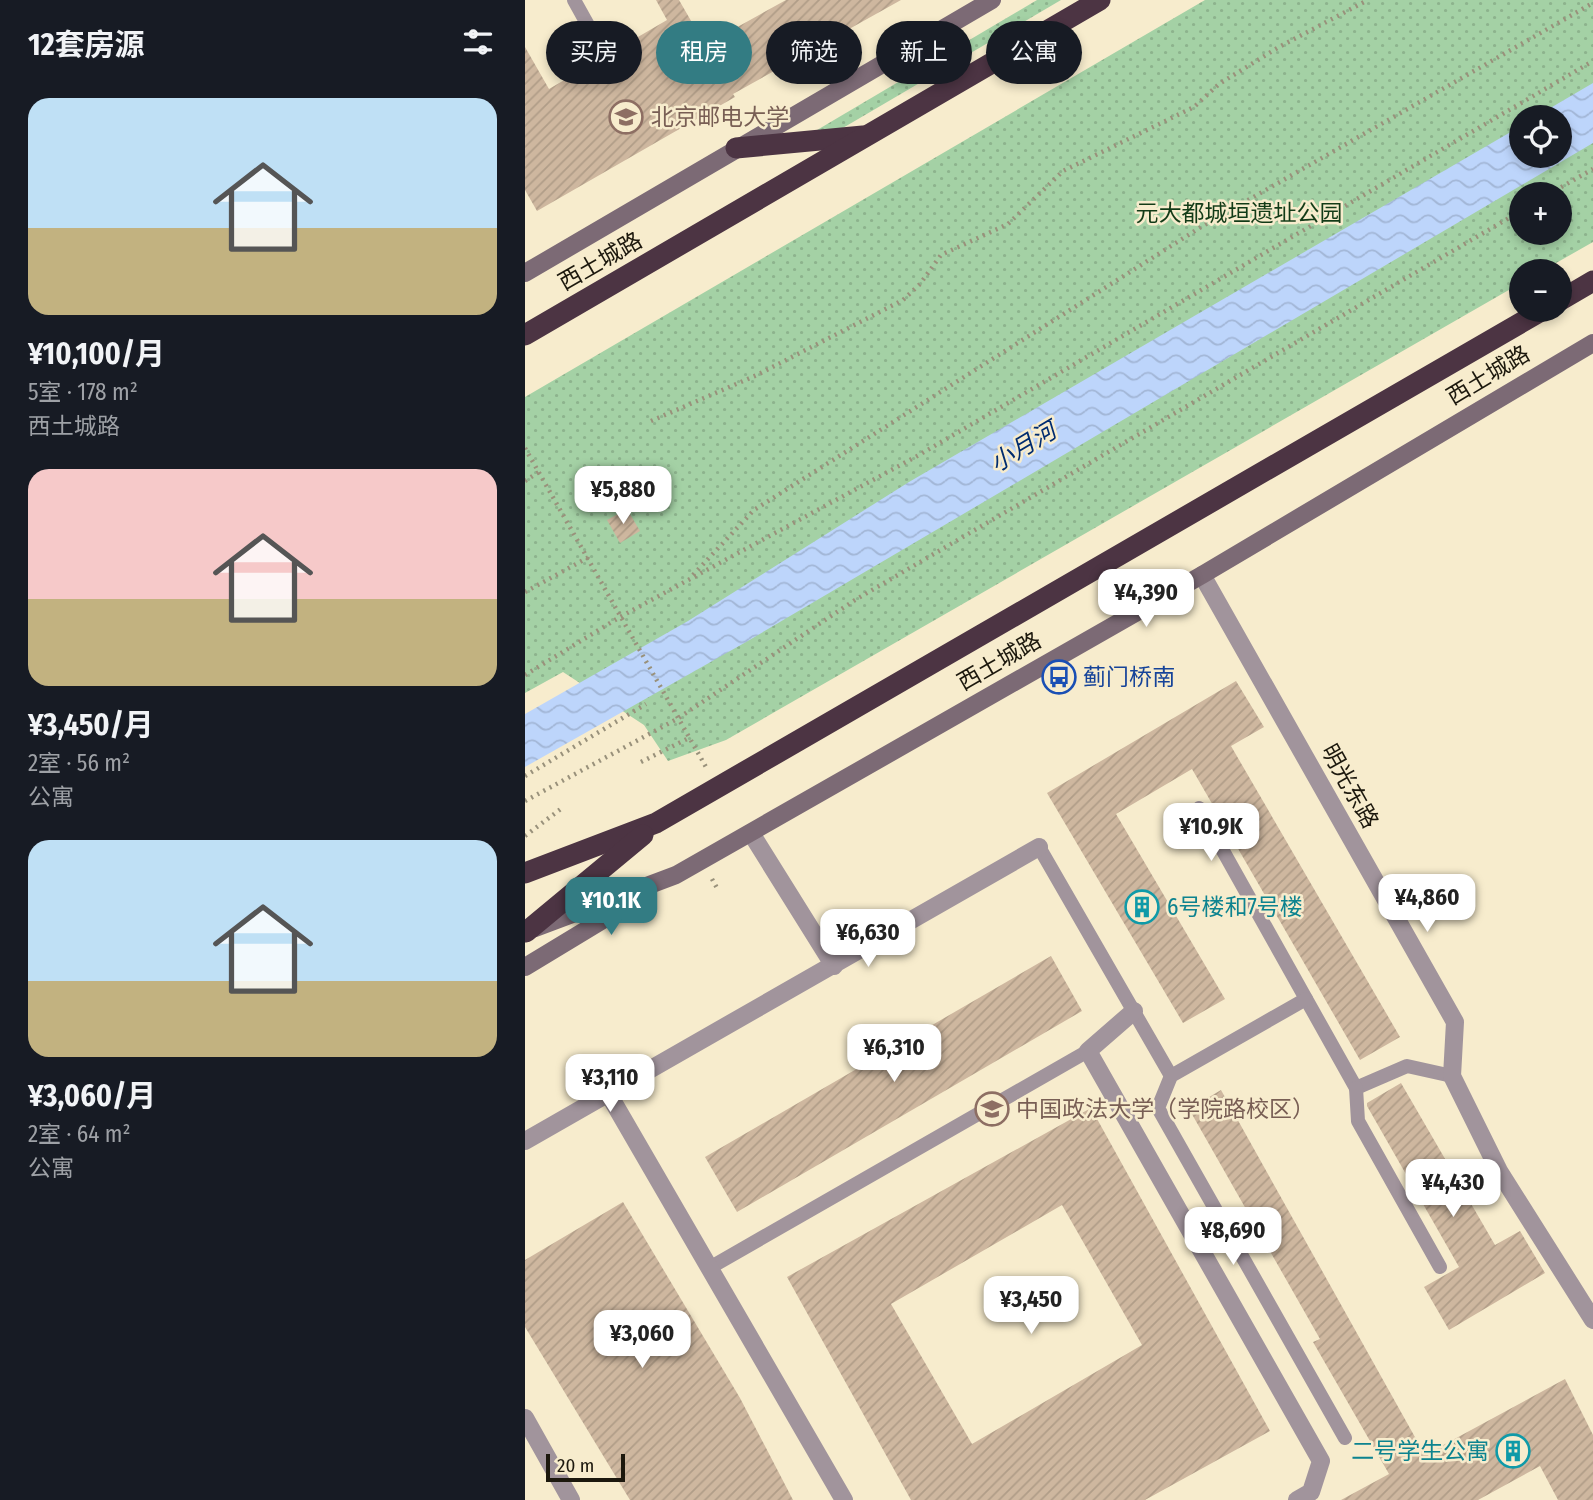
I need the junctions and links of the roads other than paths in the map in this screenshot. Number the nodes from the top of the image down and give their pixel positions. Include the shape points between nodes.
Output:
1 (573, 0) edge
2 (992, 0) edge
3 (1100, 0) edge
4 (586, 21) edge
5 (873, 135) junction
6 (736, 148) junction
7 (525, 273) edge
8 (1593, 281) edge
9 (1572, 293) edge
10 (1522, 322) edge
11 (525, 335) edge
12 (1593, 343) edge
13 (1202, 575) junction
14 (1199, 808) dead end
15 (656, 823) junction
16 (751, 833) junction
17 (1039, 847) joint
18 (525, 873) edge
19 (676, 875) junction
20 (525, 932) edge
21 (834, 966) junction
22 (525, 967) edge
23 (1306, 999) junction
24 (1134, 1011) junction
25 (1088, 1051) junction
26 (1171, 1076) junction
27 (1452, 1076) junction
28 (1356, 1088) junction
29 (608, 1093) junction
30 (525, 1140) edge
31 (711, 1266) junction
32 (1440, 1267) dead end
33 (1593, 1320) edge
34 (525, 1419) edge
35 (1345, 1438) dead end
36 (532, 1447) edge
37 (571, 1500) edge
38 (844, 1500) edge
39 (1297, 1500) edge

1 - 4 lane
2 - 6 street, 西土城路
3 - 5 highway, 西土城路
5 - 6 highway
5 - 11 highway, 西土城路
6 - 7 street, 西土城路
8 - 9 highway
10 - 15 highway
12 - 13 street, 西土城路
13 - 16 street, 西土城路
13 - 27 street, 明光东路 via 1455,1023
14 - 23 lane
15 - 18 highway
15 - 20 highway
16 - 19 street, 西土城路
16 - 21 street
17 - 21 street
17 - 24 lane
19 - 20 street, 西土城路
19 - 22 street
21 - 29 street
23 - 26 lane
23 - 28 lane
24 - 25 street
24 - 26 lane
25 - 31 lane
25 - 39 street via 1321,1461 1311,1492
26 - 35 lane via 1158,1108
27 - 28 lane via 1407,1066
27 - 33 street, 明光东路 via 1499,1171
28 - 32 lane via 1358,1121
29 - 30 street
29 - 31 street
31 - 38 street
34 - 36 street
36 - 37 street

